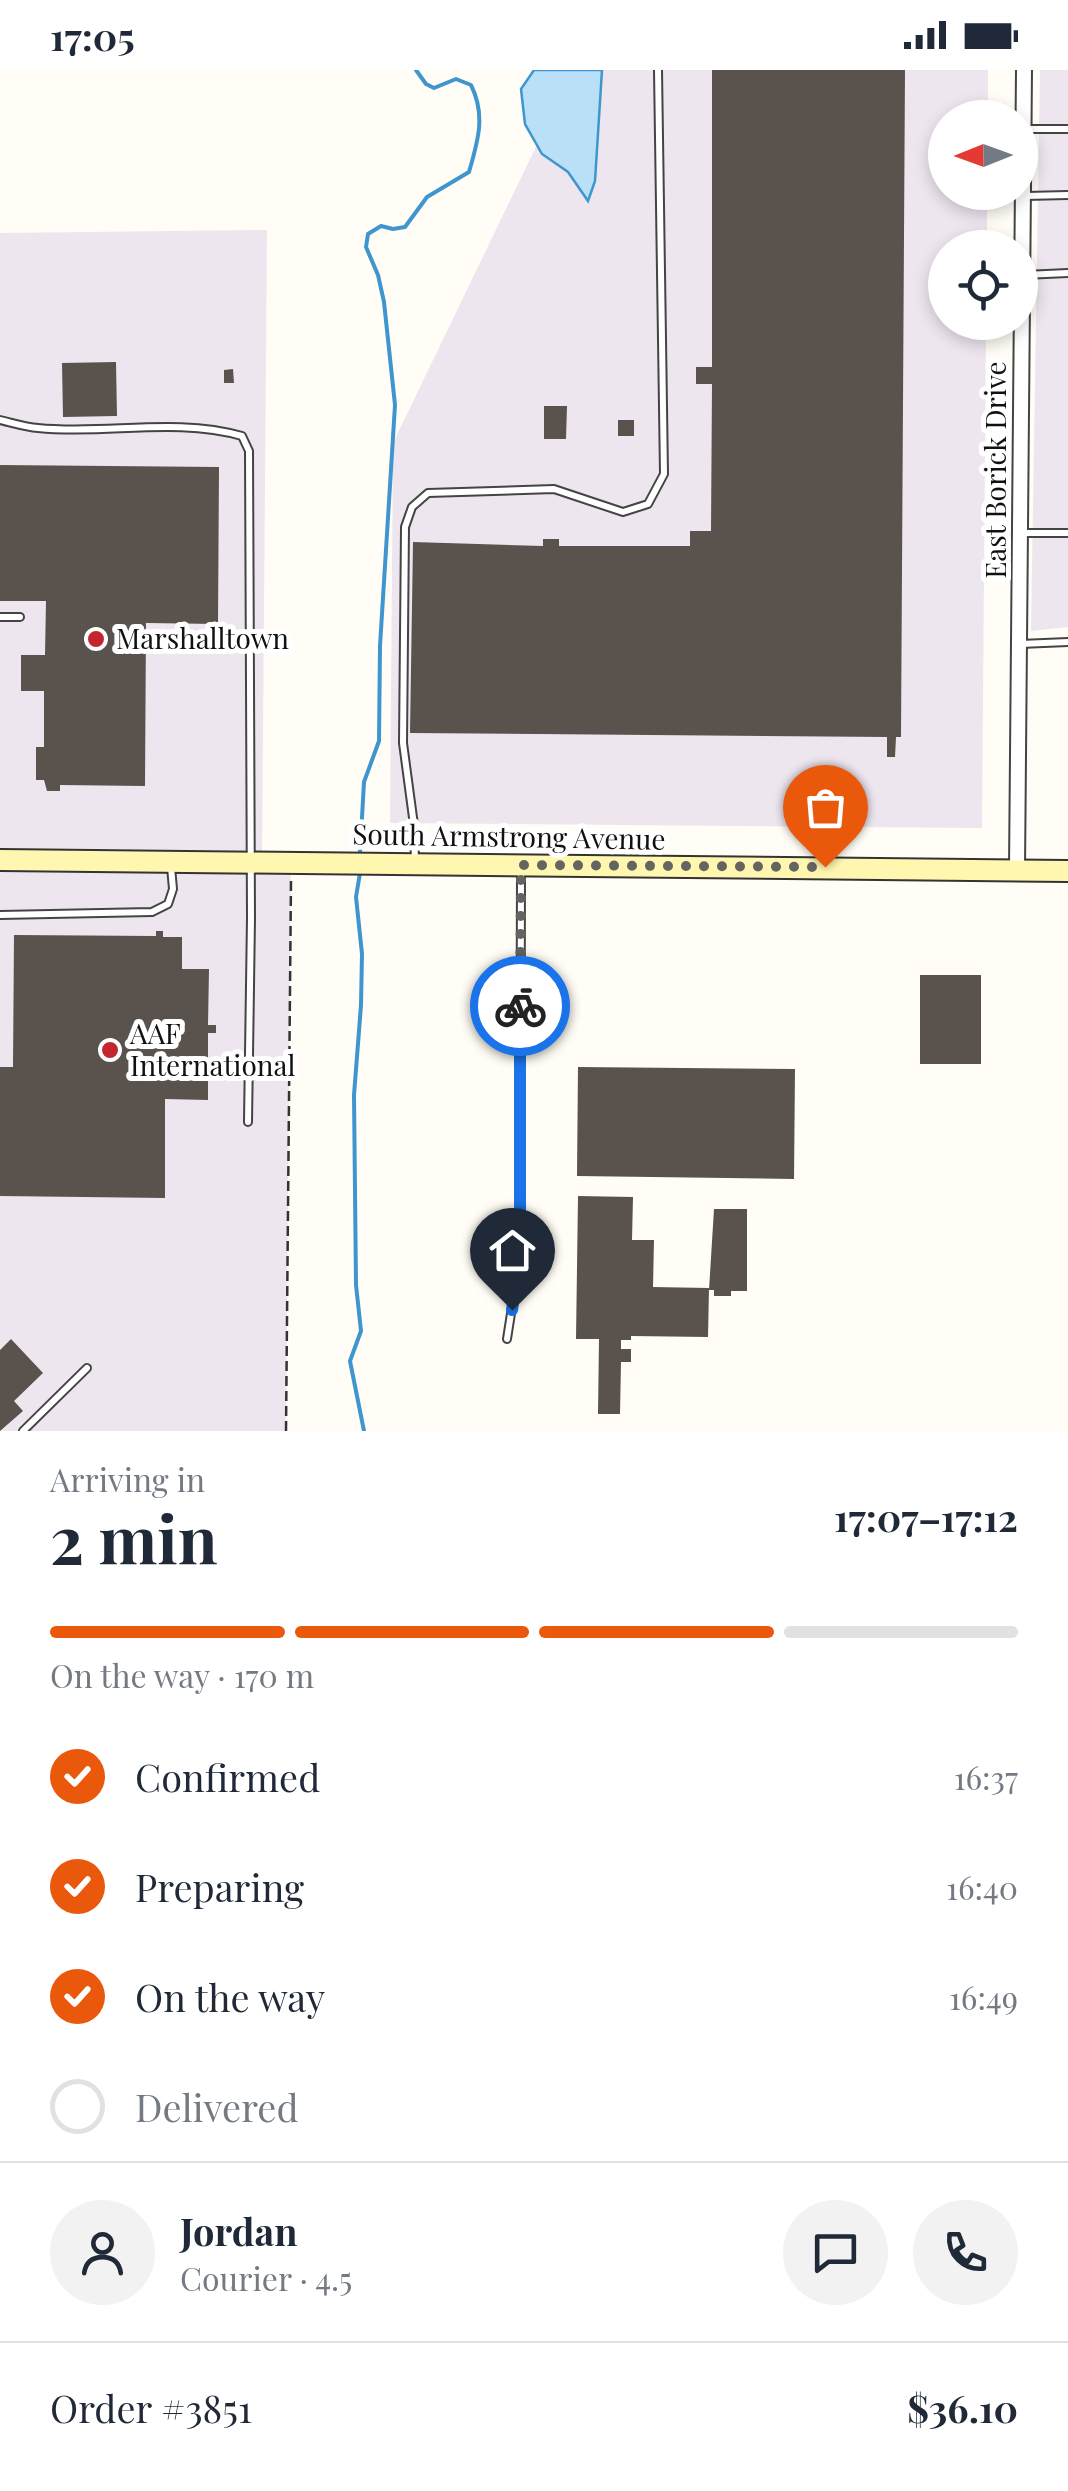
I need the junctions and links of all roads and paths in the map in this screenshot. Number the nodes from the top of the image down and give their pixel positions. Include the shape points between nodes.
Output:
1 (658, 70) edge
2 (1024, 70) edge
3 (1024, 100) edge
4 (1038, 129) edge
5 (1068, 129) edge
6 (1038, 196) edge
7 (1068, 196) edge
8 (1068, 274) edge
9 (1038, 275) edge
10 (1022, 340) edge
11 (0, 420) edge
12 (1021, 533) junction
13 (1068, 533) edge
14 (0, 616) edge
15 (20, 617) dead end
16 (1068, 642) edge
17 (1020, 644) junction
18 (0, 860) edge
19 (171, 861) junction
20 (251, 862) junction
21 (291, 862) junction
22 (415, 864) junction
23 (521, 865) junction
24 (1017, 870) junction
25 (1068, 870) edge
26 (0, 915) edge
27 (248, 1122) dead end
28 (507, 1339) dead end
29 (87, 1368) dead end
30 (23, 1431) edge
31 (286, 1431) edge

1 - 22 lane via 664,474 648,504 624,512 554,489 428,493 412,507 405,528 403,743
2 - 3 street, East Borick Drive
4 - 5 lane
6 - 7 lane
8 - 9 lane
10 - 12 street, East Borick Drive
11 - 20 lane via 39,428 182,428 242,436 249,451
12 - 13 lane
12 - 17 street, East Borick Drive
14 - 15 lane
16 - 17 lane
17 - 24 street, East Borick Drive
18 - 19 street, South Armstrong Avenue
19 - 20 street, South Armstrong Avenue
19 - 26 lane via 168,904 152,912
20 - 21 street, South Armstrong Avenue
20 - 27 lane
21 - 22 street, South Armstrong Avenue
21 - 31 path
22 - 23 street, South Armstrong Avenue
23 - 24 street, South Armstrong Avenue
23 - 28 lane via 520,1256
24 - 25 street, South Armstrong Avenue
29 - 30 lane

